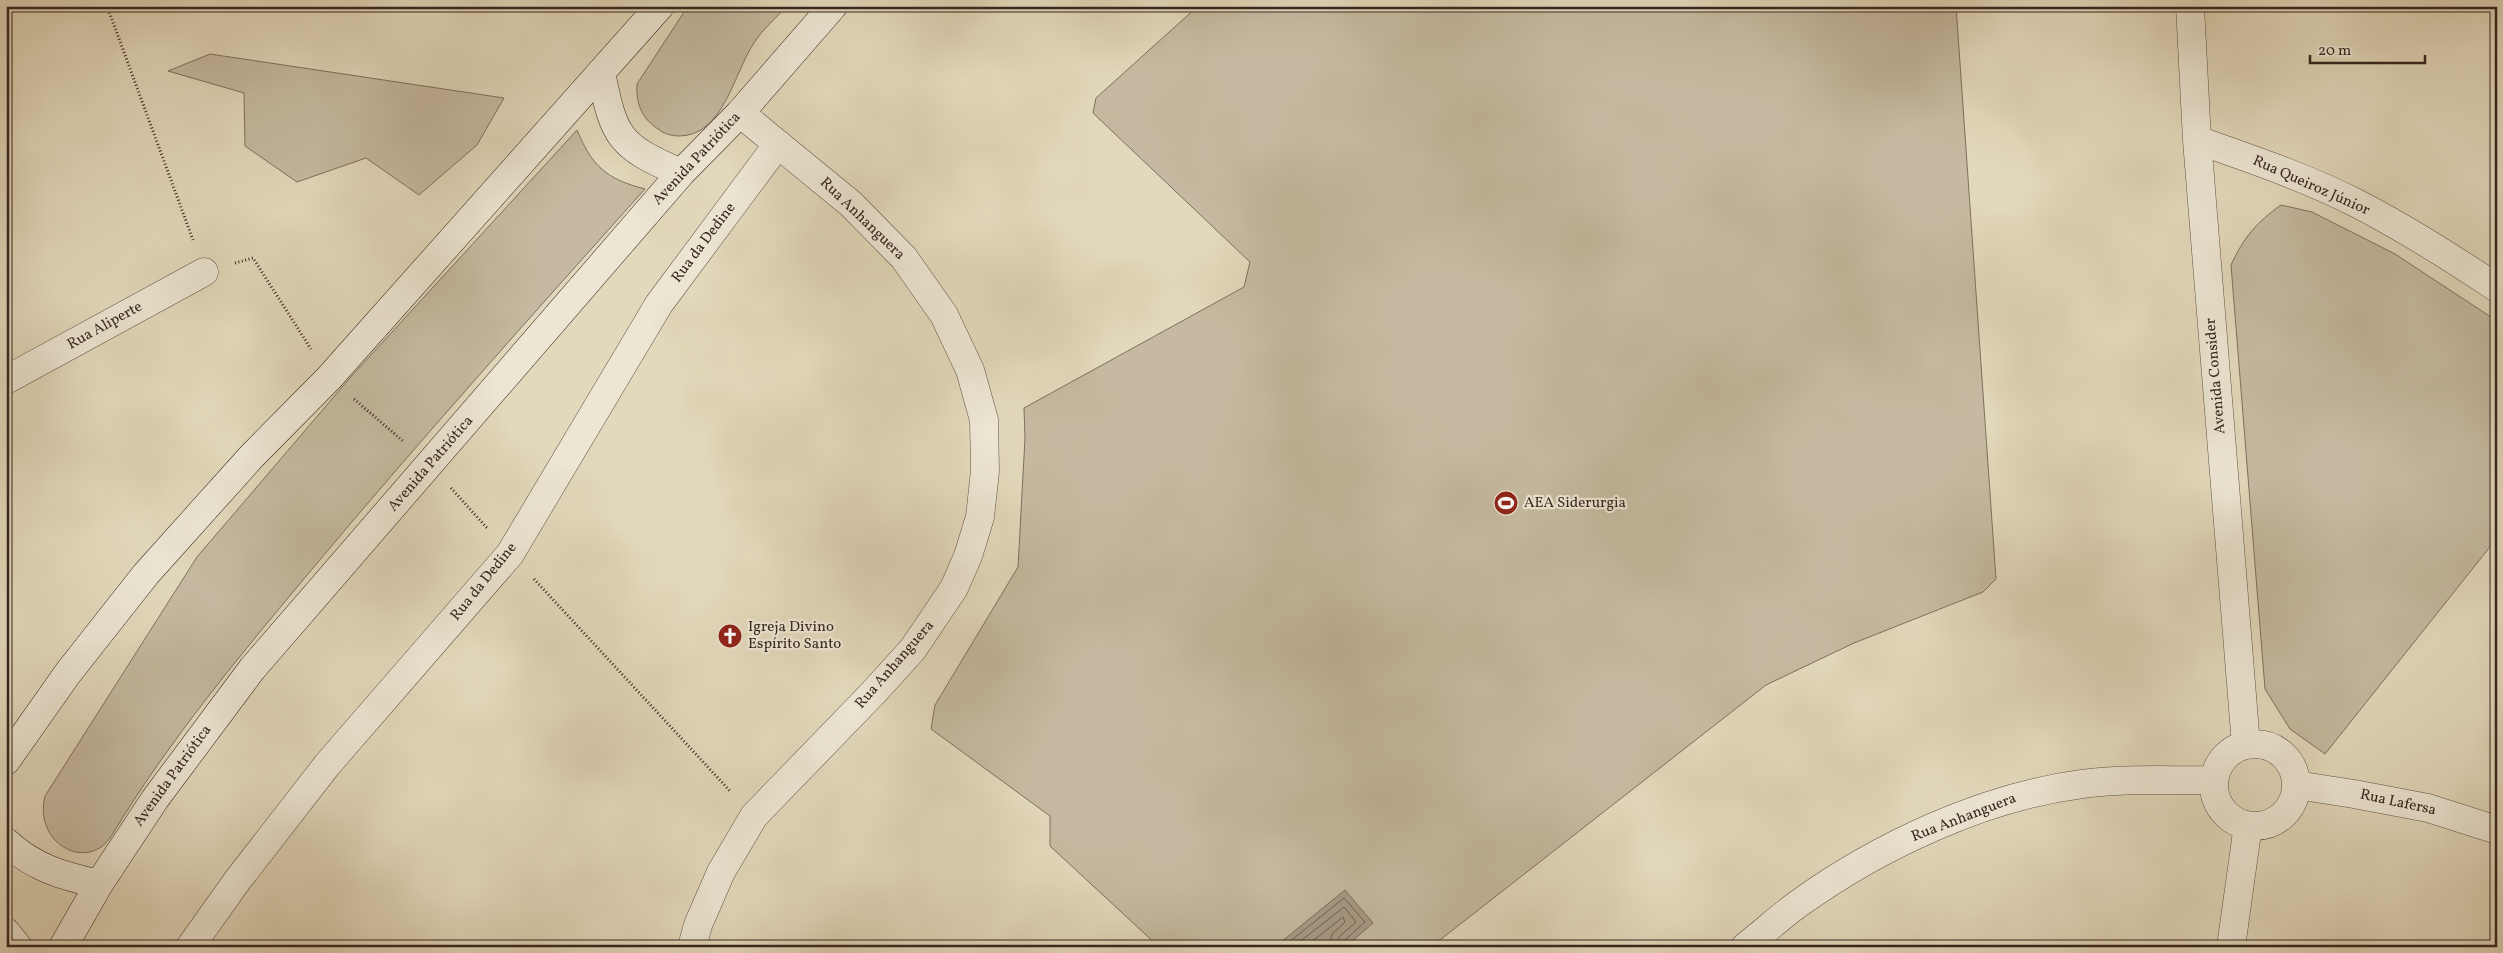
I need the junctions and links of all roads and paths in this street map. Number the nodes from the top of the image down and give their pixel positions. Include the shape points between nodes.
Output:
1 (107, 6) edge
2 (660, 6) edge
3 (833, 6) edge
4 (2190, 6) edge
5 (601, 72) junction
6 (740, 113) junction
7 (2197, 140) junction
8 (778, 144) junction
9 (681, 173) junction
10 (204, 272) junction
11 (2497, 288) edge
12 (329, 378) junction
13 (6, 380) edge
14 (430, 465) junction
15 (510, 554) junction
16 (2246, 744) junction
17 (6, 761) edge
18 (2214, 780) junction
19 (2296, 785) junction
20 (754, 816) junction
21 (2248, 825) junction
22 (2497, 830) edge
23 (6, 842) edge
24 (99, 884) junction
25 (6, 932) edge
26 (18, 947) edge
27 (63, 947) edge
28 (190, 947) edge
29 (692, 947) edge
30 (1745, 947) edge
31 (2231, 947) edge

1 - 10 path
2 - 5 street
3 - 6 street, Avenida Patriótica
4 - 7 street, Avenida Consider
5 - 9 street via 610,114 618,133 638,153
5 - 12 street
6 - 8 street, Rua Anhanguera
6 - 9 street, Avenida Patriótica
7 - 11 street, Rua Queiroz Júnior via 2280,169 2357,203
7 - 16 street, Avenida Consider
8 - 15 street, Rua da Dedine via 659,304
8 - 20 street, Rua Anhanguera via 851,204 904,258 944,315 970,370 984,420 985,471 980,517 968,556 935,619 874,692
9 - 14 street, Avenida Patriótica
10 - 12 path via 253,258
10 - 13 street, Rua Aliperte
12 - 14 path
12 - 17 street via 251,457 146,574 68,673
14 - 15 path
14 - 24 street, Avenida Patriótica via 252,669 154,799
15 - 20 path
15 - 28 street, Rua da Dedine via 327,765
16 - 18 street via 2224,757
16 - 19 street via 2264,744 2281,753 2293,768
18 - 21 street via 2220,806 2232,818
18 - 30 street, Rua Anhanguera via 2083,783 2036,792 1977,810 1889,848 1799,904
19 - 21 street via 2290,808 2282,816 2266,824
19 - 22 street, Rua Lafersa via 2428,808
20 - 29 street, Rua Anhanguera via 721,872
21 - 31 street
23 - 24 street via 46,870
24 - 27 street, Avenida Patriótica
25 - 26 street

